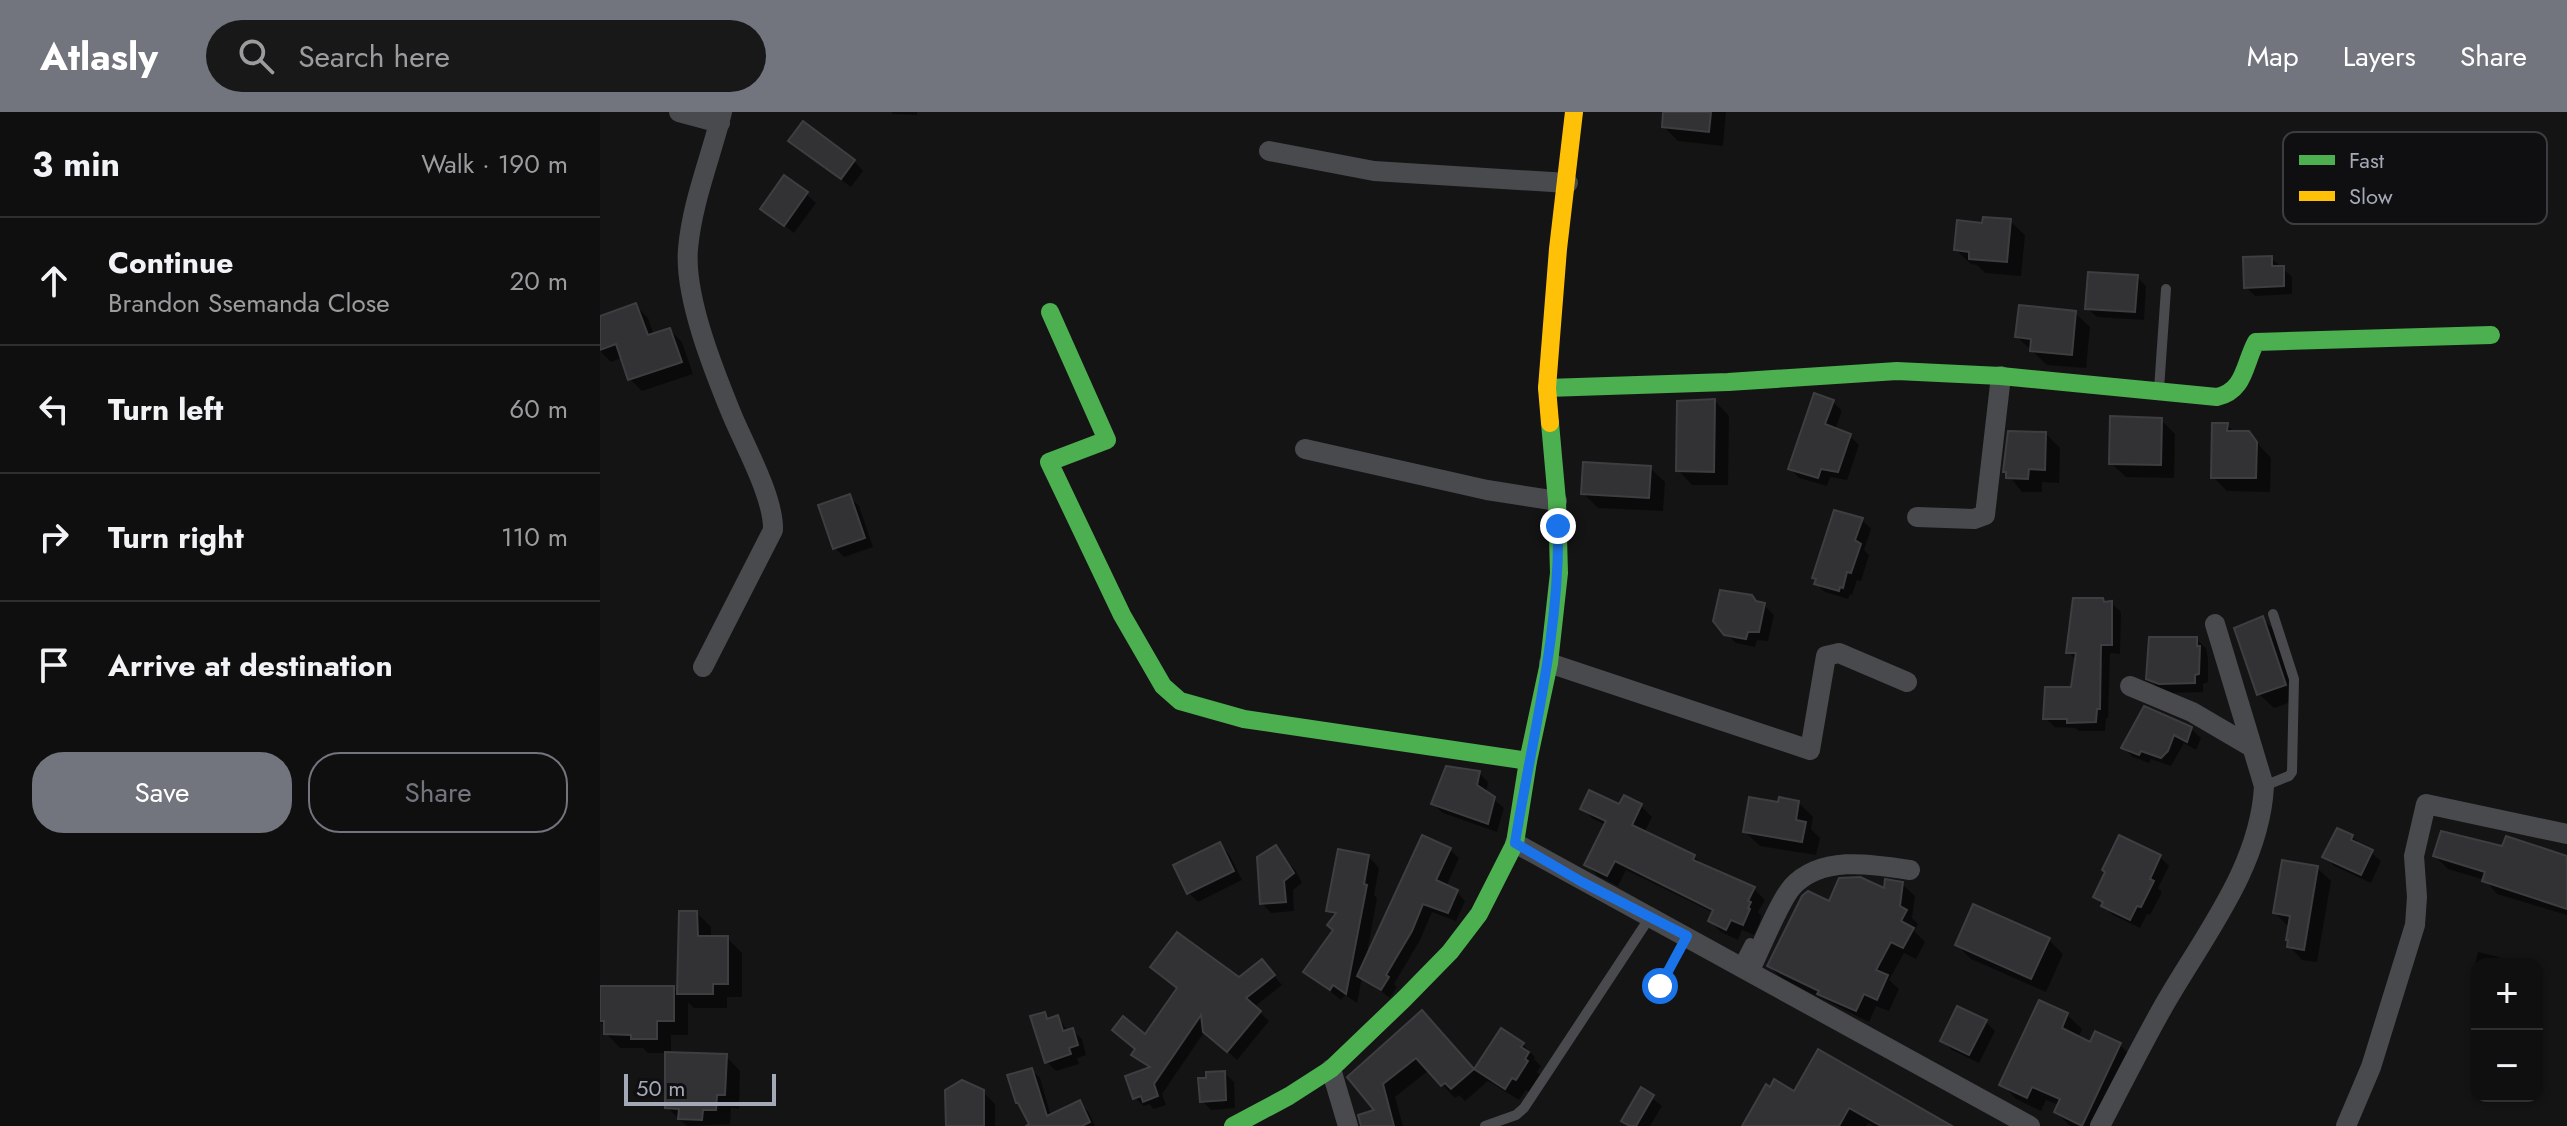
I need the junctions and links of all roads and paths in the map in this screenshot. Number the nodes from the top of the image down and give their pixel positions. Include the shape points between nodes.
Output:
1 (679, 112) edge
2 (1574, 112) edge
3 (721, 117) edge
4 (1269, 151) dead end
5 (1568, 183) junction
6 (2166, 289) dead end
7 (1050, 312) dead end
8 (2491, 335) dead end
9 (2001, 376) junction
10 (1547, 388) junction
11 (2159, 391) junction
12 (1305, 449) dead end
13 (1557, 501) junction
14 (1917, 517) dead end
15 (2273, 614) dead end
16 (2215, 624) dead end
17 (1549, 663) junction
18 (703, 667) dead end
19 (1907, 682) dead end
20 (2130, 686) dead end
21 (2250, 746) junction
22 (1528, 761) junction
23 (2264, 786) junction
24 (2567, 834) edge
25 (1515, 843) junction
26 (1910, 870) dead end
27 (1650, 917) junction
28 (1687, 936) junction
29 (1750, 943) dead end
30 (1745, 967) junction
31 (1660, 986) dead end
32 (1331, 1069) junction
33 (2024, 1125) edge
34 (1233, 1126) edge
35 (1348, 1126) edge
36 (1485, 1126) edge
37 (2100, 1126) edge
38 (2346, 1126) edge

1 - 3 street
2 - 5 street
3 - 18 street via 701,181 688,250 690,280 695,309 773,530
4 - 5 street via 1374,171
5 - 10 street
6 - 11 lane
7 - 22 street via 1107,440 1049,462 1122,615 1171,694 1244,719
8 - 11 street via 2256,342 2243,379 2227,396
9 - 10 street via 1897,371
9 - 11 street
9 - 14 street via 1985,515
10 - 13 street
12 - 13 street
13 - 17 street via 1559,573
15 - 23 lane via 2294,679 2292,772
16 - 21 street
17 - 19 street via 1810,750 1826,656 1839,653
17 - 22 street
20 - 21 street via 2192,712
21 - 23 street
22 - 25 street
23 - 37 street via 2255,840 2234,886
24 - 38 street via 2426,804 2414,856 2415,925 2371,1067
25 - 27 street
25 - 32 street via 1479,914 1450,952
26 - 30 street via 1834,865 1805,876 1791,888
27 - 28 street
27 - 36 lane via 1524,1108
28 - 30 street
28 - 31 path
29 - 30 lane
30 - 33 street
32 - 34 street
32 - 35 street

